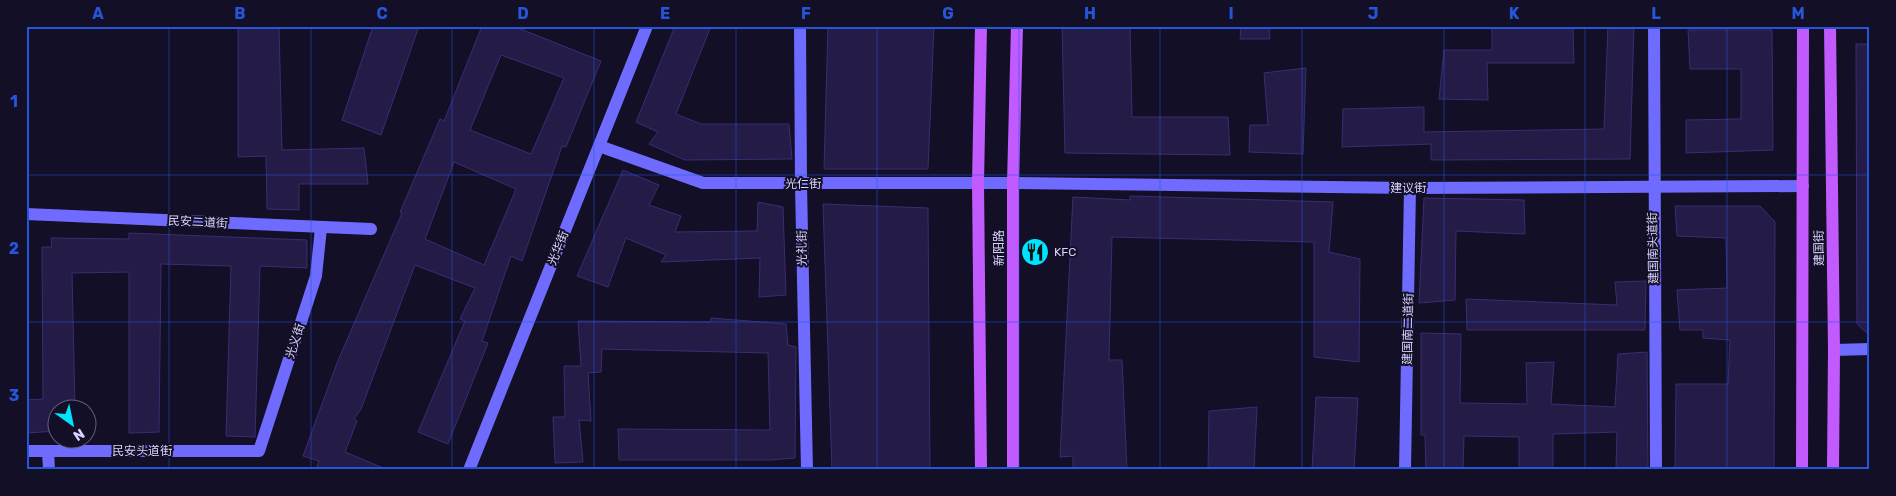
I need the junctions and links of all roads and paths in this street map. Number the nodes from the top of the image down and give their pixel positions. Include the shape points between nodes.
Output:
1 (647, 26) edge
2 (800, 26) edge
3 (981, 26) edge
4 (1017, 26) edge
5 (1654, 26) edge
6 (1803, 26) edge
7 (1830, 26) edge
8 (599, 146) junction
9 (978, 183) junction
10 (1013, 183) junction
11 (801, 185) junction
12 (1802, 186) junction
13 (1410, 188) junction
14 (1653, 188) junction
15 (26, 214) edge
16 (321, 228) junction
17 (371, 229) dead end
18 (1870, 349) edge
19 (1834, 350) junction
20 (26, 451) edge
21 (48, 451) junction
22 (259, 451) joint
23 (49, 470) edge
24 (469, 470) edge
25 (807, 470) edge
26 (981, 470) edge
27 (1014, 470) edge
28 (1405, 470) edge
29 (1656, 470) edge
30 (1802, 470) edge
31 (1833, 470) edge

1 - 8 street, 光华街
2 - 11 street, 光礼街
3 - 9 main road, 新阳路
4 - 10 main road, 新阳路
5 - 14 street, 建国南头道街
6 - 12 main road, 建国街
7 - 19 main road, 建国街
8 - 11 street, 光仁街 via 703,183
8 - 24 street, 光华街
9 - 10 street, 光仁街
9 - 11 street, 光仁街
9 - 26 main road, 新阳路
10 - 13 street, 建议街
10 - 27 main road, 新阳路
11 - 25 street, 光礼街
12 - 14 street, 建议街
12 - 30 main road, 建国街
13 - 14 street, 建议街
13 - 28 street, 建国南二道街
14 - 29 street, 建国南头道街
15 - 16 street, 民安二道街
16 - 17 street, 民安二道街
16 - 22 street, 光义街 via 316,276
18 - 19 street
19 - 31 main road, 建国街
20 - 21 street, 民安头道街
21 - 22 street, 民安头道街
21 - 23 street

